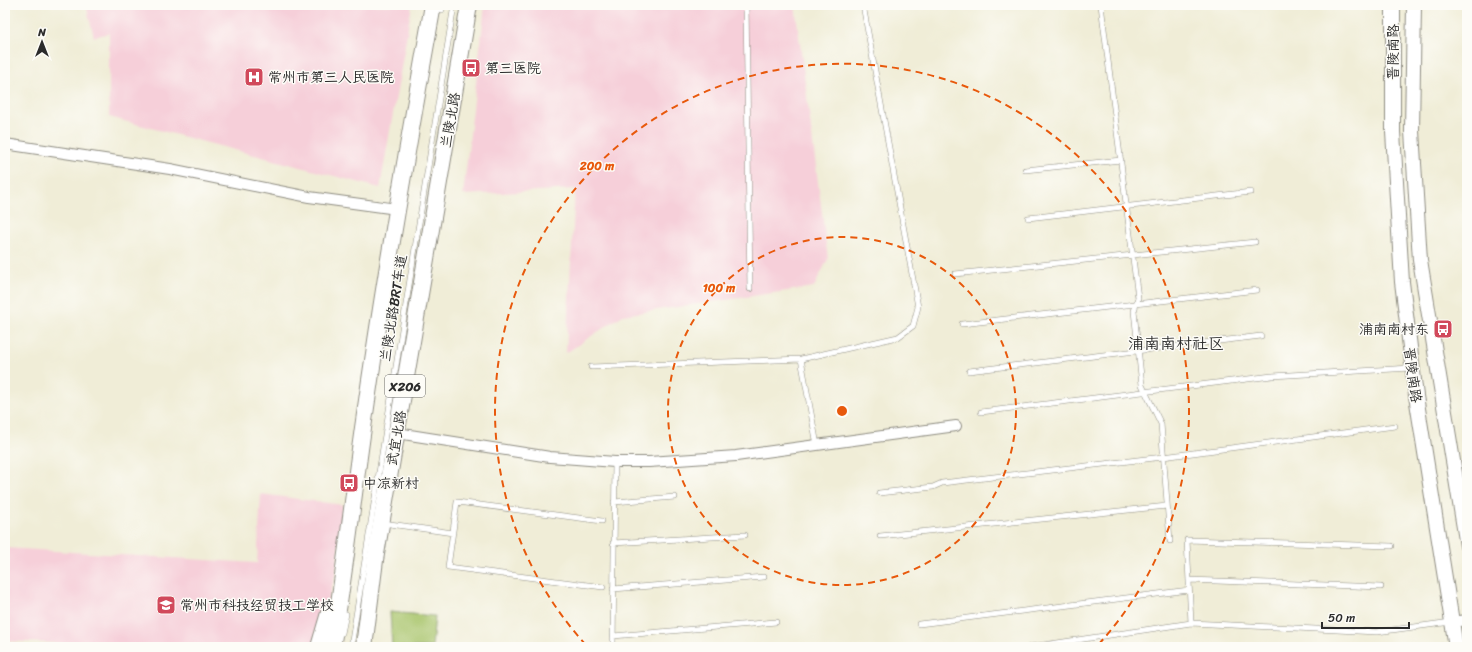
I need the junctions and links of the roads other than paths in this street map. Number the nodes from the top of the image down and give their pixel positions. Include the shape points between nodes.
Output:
1 (454, 5) edge
2 (469, 5) edge
3 (746, 5) edge
4 (863, 5) edge
5 (1101, 5) edge
6 (1393, 5) edge
7 (1414, 5) edge
8 (439, 7) edge
9 (5, 144) edge
10 (1121, 160) junction
11 (1025, 170) dead end
12 (1251, 192) dead end
13 (1127, 207) junction
14 (396, 209) junction
15 (434, 212) joint
16 (1028, 218) dead end
17 (1255, 242) dead end
18 (1133, 255) junction
19 (955, 274) dead end
20 (750, 289) dead end
21 (1257, 290) dead end
22 (1136, 304) junction
23 (962, 324) dead end
24 (1261, 336) dead end
25 (1138, 351) junction
26 (801, 359) junction
27 (591, 367) dead end
28 (1412, 368) junction
29 (969, 371) dead end
30 (1146, 392) junction
31 (981, 412) dead end
32 (956, 426) dead end
33 (1395, 426) dead end
34 (397, 433) junction
35 (817, 445) junction
36 (1164, 457) junction
37 (615, 462) junction
38 (879, 493) dead end
39 (676, 497) dead end
40 (614, 502) junction
41 (1167, 506) junction
42 (602, 521) dead end
43 (382, 523) junction
44 (453, 533) junction
45 (745, 535) dead end
46 (880, 536) dead end
47 (1170, 541) dead end
48 (613, 543) junction
49 (1392, 546) dead end
50 (1467, 546) edge
51 (346, 558) junction
52 (375, 560) junction
53 (764, 577) dead end
54 (1189, 580) junction
55 (603, 587) dead end
56 (1381, 587) dead end
57 (613, 589) junction
58 (1189, 590) junction
59 (352, 615) junction
60 (1467, 620) edge
61 (776, 622) dead end
62 (1452, 622) junction
63 (1191, 623) junction
64 (919, 624) dead end
65 (613, 636) junction
66 (336, 644) edge
67 (318, 647) edge
68 (351, 647) edge
69 (364, 647) edge
70 (375, 647) edge
71 (613, 647) edge
72 (1030, 647) edge
73 (1456, 647) edge

1 - 59 lane, 兰陵北路BRT车道
2 - 15 main road, 兰陵北路
3 - 20 lane
4 - 26 lane via 918,307 913,326 898,337
5 - 10 lane
6 - 28 main road, 晋陵南路 via 1393,132 1402,282
7 - 50 main road, 晋陵南路 via 1412,131 1420,260
8 - 14 main road
9 - 14 street via 170,169 310,197
10 - 11 lane
10 - 13 lane
12 - 13 lane
13 - 16 lane
13 - 18 lane
14 - 51 main road, X206
15 - 34 main road, 武宜北路 / X206
17 - 18 lane
18 - 19 lane
18 - 22 lane via 1138,298
21 - 22 lane
22 - 23 lane
22 - 25 lane via 1134,311
24 - 25 lane
25 - 29 lane
25 - 30 lane via 1142,385
26 - 27 lane
26 - 35 lane
28 - 30 lane via 1272,376
28 - 62 main road, 晋陵南路
30 - 31 lane
30 - 36 lane via 1161,424
32 - 35 street
33 - 36 lane
34 - 37 street via 550,457
34 - 43 main road, 武宜北路 / X206
35 - 37 street via 736,456
36 - 38 lane via 950,482 933,487
36 - 41 lane
37 - 40 lane
39 - 40 lane
40 - 48 lane
41 - 46 lane
41 - 47 lane
42 - 44 lane via 457,502
43 - 44 lane
43 - 52 main road, 武宜北路 / X206
44 - 55 lane via 448,567
45 - 48 lane
48 - 57 lane
49 - 54 lane via 1187,540
51 - 59 main road, X206
51 - 67 main road
52 - 59 main road, 武宜北路 / X206
52 - 70 main road
53 - 57 lane
54 - 56 lane
54 - 58 lane
57 - 65 lane
58 - 63 lane
58 - 64 lane
59 - 66 main road, X206
59 - 68 lane, 兰陵北路BRT车道
59 - 69 main road, X206
60 - 62 street
61 - 65 lane
62 - 63 lane via 1377,632
62 - 73 main road, 晋陵南路
63 - 72 lane
65 - 71 lane

